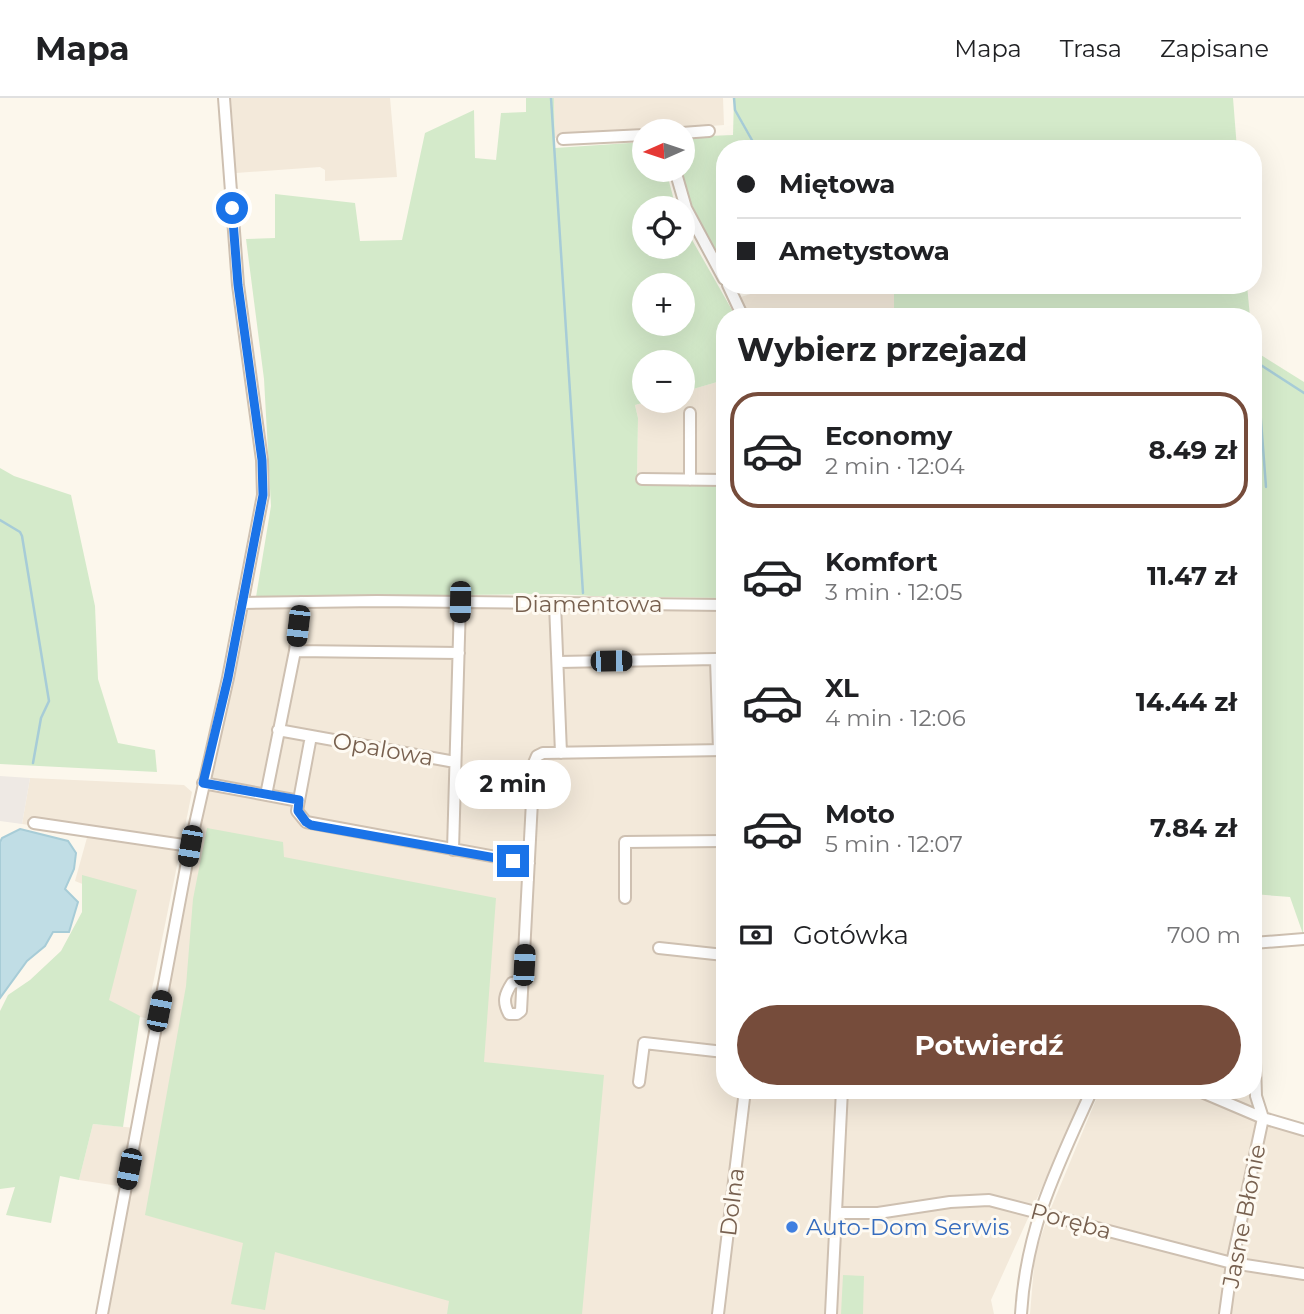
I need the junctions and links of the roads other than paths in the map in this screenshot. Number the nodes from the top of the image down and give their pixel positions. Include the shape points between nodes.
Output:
1 (225, 98) edge
2 (709, 131) dead end
3 (695, 132) edge
4 (632, 136) edge
5 (563, 139) dead end
6 (678, 182) edge
7 (716, 264) edge
8 (690, 413) dead end
9 (642, 480) dead end
10 (690, 480) junction
11 (716, 480) edge
12 (301, 602) junction
13 (460, 602) junction
14 (242, 603) junction
15 (555, 604) junction
16 (716, 605) edge
17 (295, 651) junction
18 (459, 653) junction
19 (716, 659) edge
20 (559, 662) junction
21 (278, 730) junction
22 (311, 736) junction
23 (716, 750) edge
24 (561, 753) junction
25 (455, 762) junction
26 (203, 783) junction
27 (265, 794) junction
28 (299, 800) junction
29 (34, 823) dead end
30 (716, 841) edge
31 (190, 846) junction
32 (453, 850) junction
33 (529, 863) junction
34 (625, 898) dead end
35 (1304, 939) edge
36 (1262, 942) edge
37 (659, 948) dead end
38 (716, 954) edge
39 (523, 981) dead end
40 (716, 1051) edge
41 (639, 1082) dead end
42 (744, 1099) edge
43 (842, 1099) edge
44 (1088, 1099) edge
45 (1218, 1099) edge
46 (1257, 1099) edge
47 (1263, 1118) junction
48 (1304, 1130) edge
49 (1039, 1212) junction
50 (836, 1213) junction
51 (1232, 1263) junction
52 (1304, 1274) edge
53 (102, 1314) edge
54 (718, 1314) edge
55 (831, 1314) edge
56 (1021, 1314) edge
57 (1226, 1314) edge

1 - 14 street via 238,285 264,485
2 - 3 street
4 - 5 street
6 - 7 street via 686,208
8 - 10 street
9 - 10 street
10 - 11 street
12 - 13 street, Diamentowa
12 - 14 street, Diamentowa
12 - 17 street
13 - 15 street, Diamentowa
13 - 18 street
14 - 26 street
15 - 16 street, Diamentowa
15 - 20 street
17 - 18 street
17 - 21 street
18 - 25 street
19 - 20 street
20 - 24 street
21 - 22 street, Opalowa
21 - 27 street
22 - 25 street, Opalowa
22 - 28 street
23 - 24 street
24 - 33 street via 543,753 534,763
25 - 32 street
26 - 27 street
26 - 31 street
27 - 28 street
28 - 32 street via 298,811 311,825
29 - 31 street
30 - 34 street via 625,842
31 - 53 street
32 - 33 street
33 - 39 street
35 - 36 street
37 - 38 street
40 - 41 street via 644,1043
42 - 54 street, Dolna
43 - 50 street
44 - 49 street
45 - 47 street
46 - 47 street
47 - 48 street
47 - 51 street, Jasne Błonie
49 - 50 street, Poręba via 974,1199 878,1213
49 - 51 street, Poręba
49 - 56 street
50 - 55 street
51 - 52 street, Poręba
51 - 57 street, Jasne Błonie

